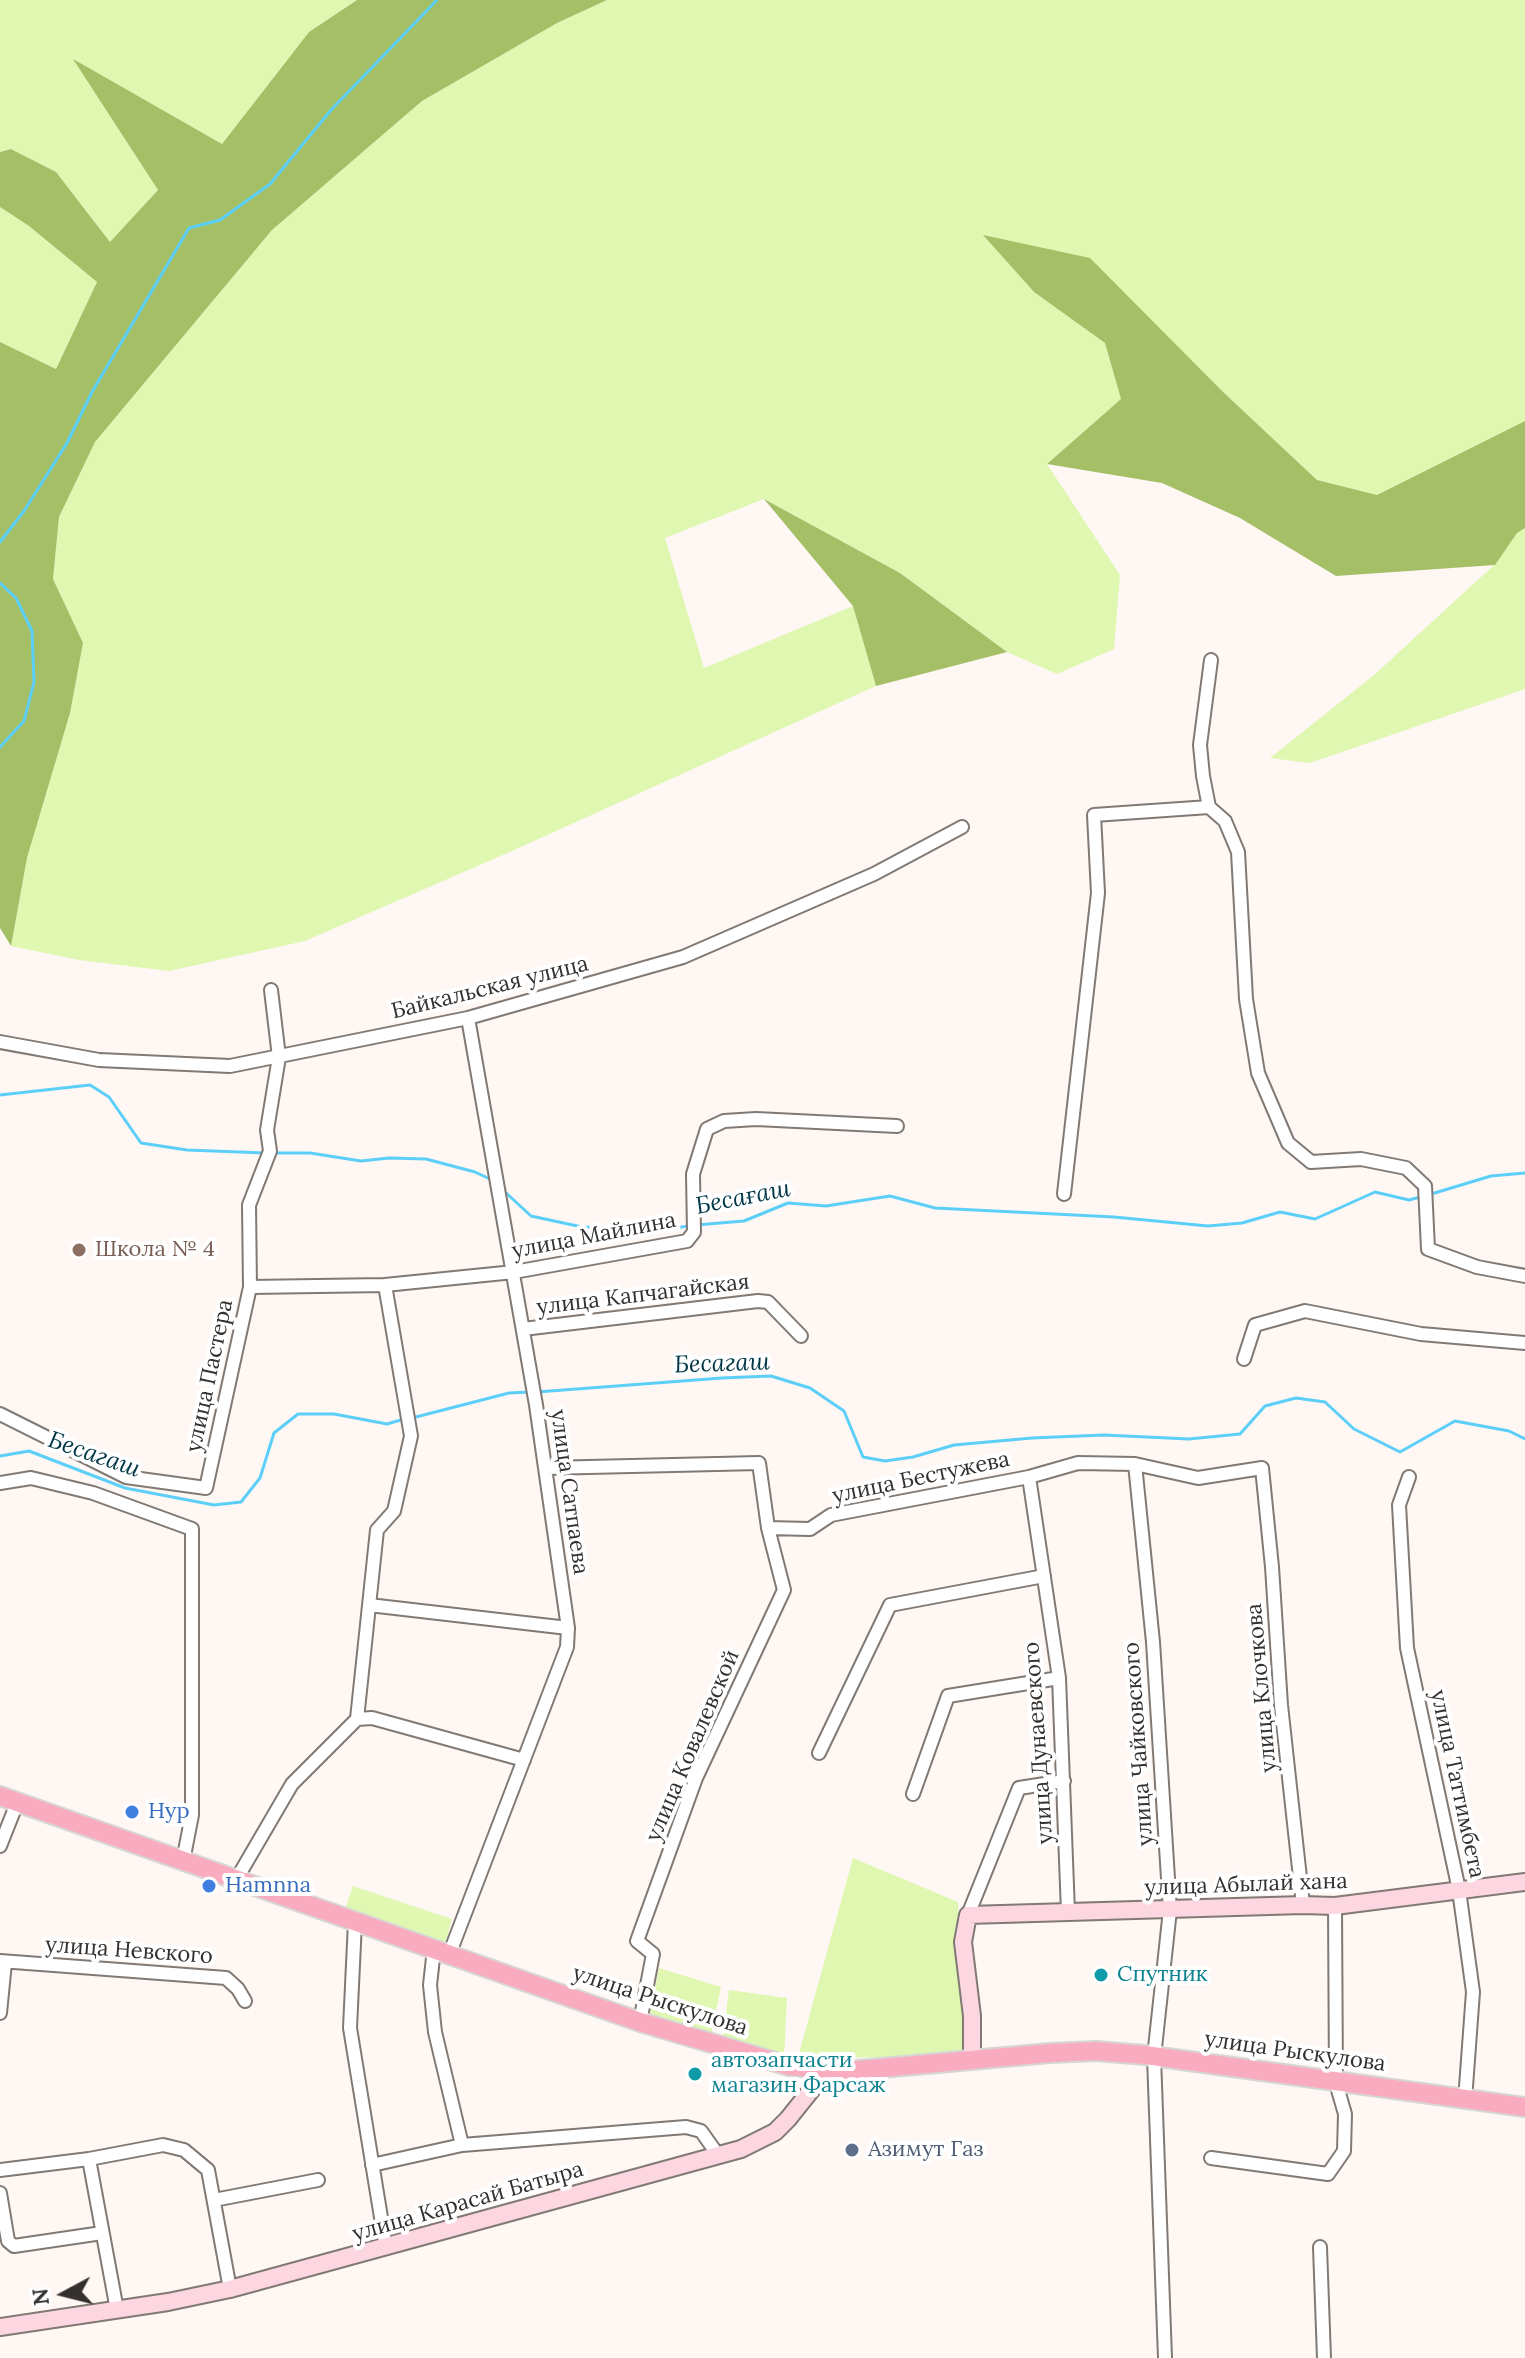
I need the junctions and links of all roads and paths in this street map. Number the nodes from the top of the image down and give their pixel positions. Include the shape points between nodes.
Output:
1 (1211, 660) dead end
2 (1209, 807) junction
3 (962, 827) dead end
4 (271, 990) dead end
5 (468, 1018) junction
6 (0, 1042) edge
7 (279, 1057) junction
8 (897, 1126) dead end
9 (1064, 1194) dead end
10 (514, 1272) junction
11 (1525, 1276) edge
12 (385, 1285) junction
13 (250, 1287) junction
14 (523, 1329) junction
15 (801, 1336) dead end
16 (1525, 1343) edge
17 (1244, 1359) dead end
18 (0, 1414) edge
19 (1135, 1464) junction
20 (546, 1468) junction
21 (1262, 1468) joint
22 (1029, 1477) junction
23 (1409, 1477) dead end
24 (0, 1483) edge
25 (768, 1528) junction
26 (1044, 1576) junction
27 (369, 1605) junction
28 (568, 1628) junction
29 (1059, 1678) junction
30 (357, 1719) junction
31 (819, 1753) dead end
32 (524, 1760) junction
33 (1064, 1781) junction
34 (913, 1794) dead end
35 (8, 1799) edge
36 (0, 1846) edge
37 (183, 1861) junction
38 (236, 1880) junction
39 (1525, 1882) edge
40 (1459, 1890) junction
41 (1303, 1905) junction
42 (1335, 1906) junction
43 (1170, 1910) junction
44 (1068, 1912) junction
45 (968, 1915) junction
46 (355, 1922) junction
47 (441, 1952) junction
48 (2, 1962) edge
49 (245, 2001) dead end
50 (0, 2013) edge
51 (640, 2022) junction
52 (1154, 2057) junction
53 (972, 2059) junction
54 (819, 2070) junction
55 (1336, 2083) junction
56 (1465, 2100) junction
57 (1525, 2107) edge
58 (462, 2145) junction
59 (718, 2155) junction
60 (1211, 2158) dead end
61 (89, 2159) junction
62 (372, 2165) junction
63 (0, 2170) edge
64 (318, 2180) dead end
65 (0, 2193) edge
66 (214, 2200) junction
67 (102, 2233) junction
68 (1320, 2247) dead end
69 (386, 2248) junction
70 (230, 2289) junction
71 (117, 2310) junction
72 (0, 2327) edge
73 (1165, 2358) edge
74 (1324, 2358) edge

1 - 2 street via 1200,745
2 - 9 street via 1094,815 1098,893
2 - 11 street via 1225,821 1238,852 1246,999 1258,1073 1288,1143 1311,1162 1361,1159 1406,1168 1425,1186 1428,1249 1477,1267
3 - 5 street, Байкальская улица via 874,874 683,957
4 - 7 street, улица Пастера
5 - 7 street, Байкальская улица
5 - 10 street, улица Сатпаева
6 - 7 street, Байкальская улица via 99,1060 230,1066
7 - 13 street, улица Пастера via 267,1130 270,1151 249,1205
8 - 10 street, улица Майлина via 724,1121 707,1129 693,1174 694,1232 687,1241
10 - 12 street, улица Майлина
10 - 14 street, улица Сатпаева
12 - 13 street, улица Майлина
12 - 27 street via 411,1436 394,1511 377,1530
13 - 18 street, улица Пастера via 206,1488 126,1477
14 - 15 street, улица Капчагайская via 758,1301 768,1302
14 - 20 street, улица Сатпаева
16 - 17 street via 1421,1334 1305,1311 1255,1325
19 - 21 street, улица Бестужева via 1198,1478
19 - 22 street, улица Бестужева via 1078,1463
19 - 43 street, улица Чайковского via 1153,1642
20 - 25 street via 759,1463
20 - 28 street, улица Сатпаева
21 - 41 street, улица Клочкова
22 - 25 street, улица Бестужева via 831,1515 810,1529
22 - 26 street, улица Дунаевского
23 - 40 street, улица Таттимбета via 1399,1505 1407,1648
24 - 37 street via 31,1478 93,1493 192,1529 192,1815
25 - 51 street, улица Ковалевской via 784,1590 696,1778 637,1941 653,1954
26 - 29 street, улица Дунаевского
26 - 31 street via 890,1605
27 - 28 street
27 - 30 street
28 - 32 street, улица Сатпаева via 567,1647
29 - 33 street, улица Дунаевского
29 - 34 street via 948,1696
30 - 32 street via 372,1718
30 - 38 street via 292,1784
32 - 47 street, улица Сатпаева
33 - 44 street, улица Дунаевского
33 - 45 street via 1019,1788
35 - 36 street
35 - 37 main road, улица Рыскулова
37 - 38 main road, улица Рыскулова
38 - 46 main road, улица Рыскулова
39 - 40 main road, улица Абылай хана
40 - 42 main road, улица Абылай хана
40 - 56 street, улица Таттимбета via 1473,1992
41 - 42 main road, улица Абылай хана
41 - 43 main road, улица Абылай хана
42 - 55 street
43 - 44 main road, улица Абылай хана
43 - 52 street, улица Чайковского
44 - 45 main road, улица Абылай хана
45 - 53 main road via 963,1942
46 - 47 main road, улица Рыскулова
46 - 62 street via 350,2028
47 - 51 main road, улица Рыскулова
47 - 58 street, улица Сатпаева via 430,1985 435,2032
48 - 49 street, улица Невского via 226,1978
48 - 50 street
51 - 54 main road, улица Рыскулова
52 - 53 main road, улица Рыскулова via 1096,2051
52 - 55 main road, улица Рыскулова
52 - 73 street, улица Чайковского
53 - 54 main road, улица Рыскулова
54 - 59 main road, улица Карасай Батыра via 812,2089 775,2132
55 - 56 main road, улица Рыскулова
55 - 60 street via 1345,2114 1344,2151 1328,2174
56 - 57 main road, улица Рыскулова
58 - 59 street, улица Карасай Батыра via 686,2127 701,2131
58 - 62 street, улица Карасай Батыра
59 - 69 main road, улица Карасай Батыра
61 - 63 street
61 - 66 street via 163,2145 184,2150 208,2170
61 - 67 street
62 - 69 street
64 - 66 street
65 - 67 street via 8,2241 14,2246
66 - 70 street
67 - 71 street
68 - 74 street
69 - 70 main road, улица Карасай Батыра
70 - 71 main road, улица Карасай Батыра
71 - 72 main road, улица Карасай Батыра

